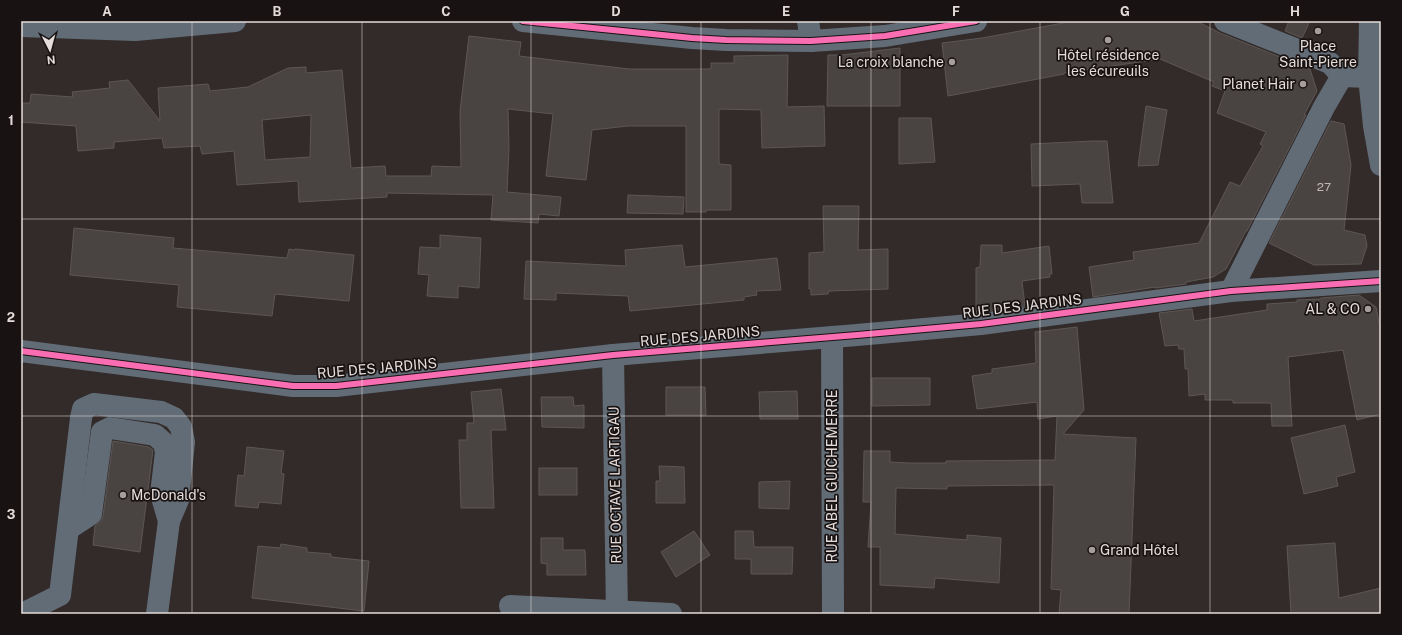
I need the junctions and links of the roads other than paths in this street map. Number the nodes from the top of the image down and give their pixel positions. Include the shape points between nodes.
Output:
1 (235, 21) edge
2 (523, 21) edge
3 (976, 21) edge
4 (1225, 21) edge
5 (1370, 21) edge
6 (21, 26) edge
7 (692, 30) edge
8 (809, 31) edge
9 (1336, 70) junction
10 (1375, 75) edge
11 (1381, 165) edge
12 (1381, 281) edge
13 (1231, 291) junction
14 (832, 337) junction
15 (21, 351) edge
16 (613, 355) junction
17 (169, 521) junction
18 (68, 529) junction
19 (510, 606) dead end
20 (26, 609) edge
21 (617, 613) edge
22 (158, 614) edge
23 (671, 614) edge
24 (833, 614) edge

1 - 6 street via 135,30
2 - 7 street
3 - 8 street via 885,36
4 - 9 street
5 - 10 street
7 - 8 street via 726,40
9 - 10 street
9 - 13 street via 1324,108
10 - 11 street via 1374,126
12 - 13 street, RUE DES JARDINS
13 - 14 street, RUE DES JARDINS via 981,324
14 - 16 street, RUE DES JARDINS
14 - 24 street, RUE ABEL GUICHEMERRE
15 - 16 street, RUE DES JARDINS via 293,386 336,386
16 - 21 street, RUE OCTAVE LARTIGAU
17 - 18 street via 161,494 166,452 164,443 154,435 110,428 102,432 91,514
17 - 18 street via 178,500 184,442 181,427 174,418 160,412 94,404 84,409 81,418
17 - 22 street
18 - 20 street via 60,595
19 - 21 street
21 - 23 street

